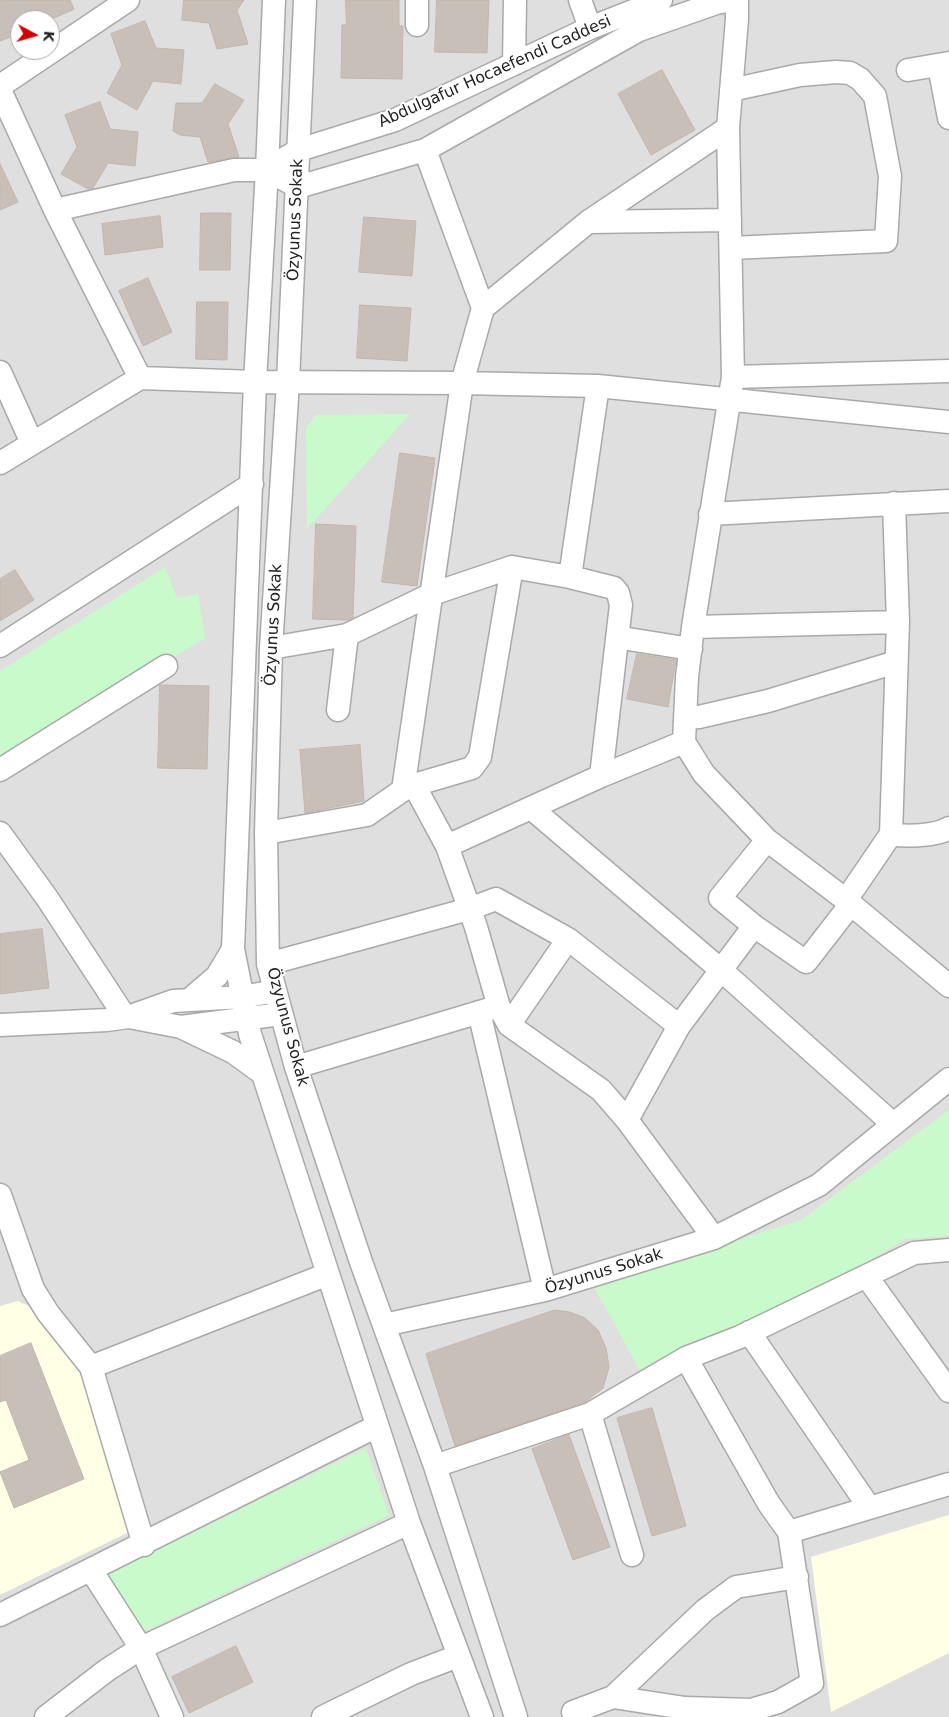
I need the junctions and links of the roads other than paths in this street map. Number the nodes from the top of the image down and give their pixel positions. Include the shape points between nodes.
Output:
1 (274, 0) edge
2 (305, 0) edge
3 (417, 0) edge
4 (515, 0) edge
5 (580, 0) edge
6 (660, 0) edge
7 (733, 0) edge
8 (737, 0) edge
9 (122, 2) edge
10 (417, 24) dead end
11 (590, 28) junction
12 (514, 64) junction
13 (944, 65) edge
14 (908, 70) dead end
15 (0, 88) edge
16 (731, 90) junction
17 (949, 118) edge
18 (728, 128) junction
19 (299, 150) junction
20 (424, 150) junction
21 (267, 170) junction
22 (298, 187) junction
23 (55, 210) junction
24 (730, 220) junction
25 (588, 222) junction
26 (731, 248) junction
27 (483, 308) junction
28 (949, 371) edge
29 (0, 372) edge
30 (733, 377) junction
31 (140, 378) junction
32 (255, 382) junction
33 (288, 382) junction
34 (462, 383) junction
35 (598, 386) junction
36 (730, 401) junction
37 (949, 422) edge
38 (32, 443) junction
39 (0, 463) edge
40 (252, 484) junction
41 (949, 501) edge
42 (894, 503) junction
43 (710, 514) junction
44 (512, 567) junction
45 (570, 577) junction
46 (432, 594) junction
47 (898, 622) junction
48 (347, 636) junction
49 (692, 638) junction
50 (628, 639) dead end
51 (0, 646) edge
52 (271, 648) junction
53 (896, 662) junction
54 (166, 666) dead end
55 (338, 710) dead end
56 (685, 718) junction
57 (684, 742) junction
58 (0, 770) edge
59 (601, 776) junction
60 (408, 787) junction
61 (531, 808) junction
62 (949, 828) edge
63 (0, 833) edge
64 (266, 833) junction
65 (891, 834) junction
66 (767, 840) junction
67 (447, 846) junction
68 (849, 902) junction
69 (469, 909) junction
70 (754, 926) junction
71 (568, 939) junction
72 (233, 948) junction
73 (268, 964) junction
74 (721, 970) junction
75 (949, 986) edge
76 (275, 990) junction
77 (242, 997) junction
78 (189, 1000) junction
79 (281, 1014) junction
80 (496, 1015) junction
81 (126, 1017) junction
82 (247, 1018) junction
83 (0, 1025) edge
84 (680, 1026) junction
85 (181, 1027) junction
86 (296, 1068) junction
87 (262, 1073) junction
88 (949, 1079) edge
89 (627, 1120) junction
90 (892, 1124) junction
91 (0, 1195) edge
92 (714, 1238) junction
93 (949, 1250) edge
94 (328, 1274) junction
95 (867, 1277) junction
96 (545, 1290) junction
97 (384, 1325) junction
98 (749, 1332) junction
99 (686, 1358) junction
100 (91, 1367) junction
101 (949, 1391) edge
102 (590, 1414) junction
103 (378, 1426) junction
104 (435, 1466) junction
105 (949, 1484) edge
106 (869, 1507) junction
107 (409, 1523) junction
108 (790, 1532) junction
109 (144, 1545) junction
110 (632, 1555) dead end
111 (91, 1570) junction
112 (797, 1577) junction
113 (0, 1615) edge
114 (141, 1648) junction
115 (458, 1656) junction
116 (613, 1697) junction
117 (573, 1712) dead end
118 (46, 1717) edge
119 (172, 1717) edge
120 (323, 1717) edge
121 (482, 1717) edge
122 (516, 1717) edge

1 - 21 street
2 - 19 street, Özyunus Sokak
3 - 10 street
4 - 12 street
5 - 11 street
6 - 11 street, Abdulgafur Hocaefendi Caddesi
7 - 20 street via 639,30
8 - 16 street
9 - 15 street
11 - 12 street, Abdulgafur Hocaefendi Caddesi
12 - 19 street, Abdulgafur Hocaefendi Caddesi via 395,120
13 - 14 street
13 - 17 street
15 - 23 street
16 - 18 street
16 - 26 street via 836,72 860,79 875,96 890,176 886,241
18 - 24 street
18 - 25 street
19 - 21 street, Abdulgafur Hocaefendi Caddesi
19 - 22 street, Özyunus Sokak
20 - 22 street
20 - 27 street
21 - 22 street
21 - 23 street via 234,170
21 - 32 street
22 - 33 street, Özyunus Sokak
23 - 31 street
24 - 25 street
24 - 26 street
25 - 27 street
26 - 30 street
27 - 34 street
28 - 30 street
29 - 38 street
30 - 36 street
31 - 32 street
31 - 38 street
32 - 33 street
32 - 40 street
33 - 34 street
33 - 52 street, Özyunus Sokak
34 - 35 street
34 - 46 street
35 - 36 street
35 - 45 street
36 - 37 street
36 - 43 street
38 - 39 street
40 - 51 street
40 - 72 street
41 - 42 street
42 - 43 street
42 - 47 street
43 - 49 street
44 - 45 street
44 - 46 street
44 - 60 street via 480,757 472,768
45 - 59 street via 614,588 621,605
46 - 48 street
46 - 60 street
47 - 49 street
47 - 53 street
48 - 52 street
48 - 55 street
49 - 50 street
49 - 56 street
52 - 64 street, Özyunus Sokak
53 - 56 street via 768,700 699,718
53 - 65 street
54 - 58 street
56 - 57 street
57 - 59 street
57 - 66 street via 704,774
59 - 61 street
60 - 64 street via 367,814
60 - 67 street
61 - 67 street
61 - 74 street
62 - 65 street via 902,836
63 - 81 street
64 - 73 street, Özyunus Sokak
65 - 68 street
66 - 68 street
66 - 70 street via 720,898
67 - 69 street
68 - 70 street via 806,962
68 - 75 street
69 - 71 street via 496,899
69 - 73 street
69 - 80 street
70 - 74 street
71 - 80 street
71 - 84 street
72 - 77 street
72 - 78 street via 217,976
73 - 76 street, Özyunus Sokak
74 - 84 street
74 - 90 street
76 - 77 street
76 - 79 street, Özyunus Sokak
77 - 78 street
77 - 82 street
78 - 81 street via 173,1001
79 - 82 street
79 - 86 street, Özyunus Sokak
80 - 86 street
80 - 89 street via 601,1090
80 - 96 street
81 - 83 street
81 - 85 street
82 - 85 street
82 - 87 street
84 - 89 street
85 - 87 street via 233,1052
86 - 97 street, Özyunus Sokak
87 - 94 street
88 - 90 street, Özyunus Sokak
89 - 92 street
90 - 92 street, Özyunus Sokak via 819,1185
91 - 100 street via 33,1289
92 - 96 street, Özyunus Sokak
93 - 95 street via 914,1253
94 - 100 street
94 - 103 street
95 - 98 street
95 - 101 street
96 - 97 street, Özyunus Sokak
97 - 104 street
98 - 99 street
98 - 106 street
99 - 102 street
99 - 108 street via 769,1504
100 - 109 street
102 - 104 street
102 - 110 street
103 - 107 street
103 - 109 street
104 - 122 street
105 - 106 street
106 - 108 street
107 - 114 street
107 - 115 street
108 - 112 street
109 - 111 street
111 - 113 street
111 - 114 street
112 - 116 street via 736,1587 706,1610
112 - 116 street via 812,1683 778,1702 751,1710 685,1708
114 - 118 street
114 - 119 street
115 - 120 street via 411,1674
115 - 121 street
116 - 117 street

